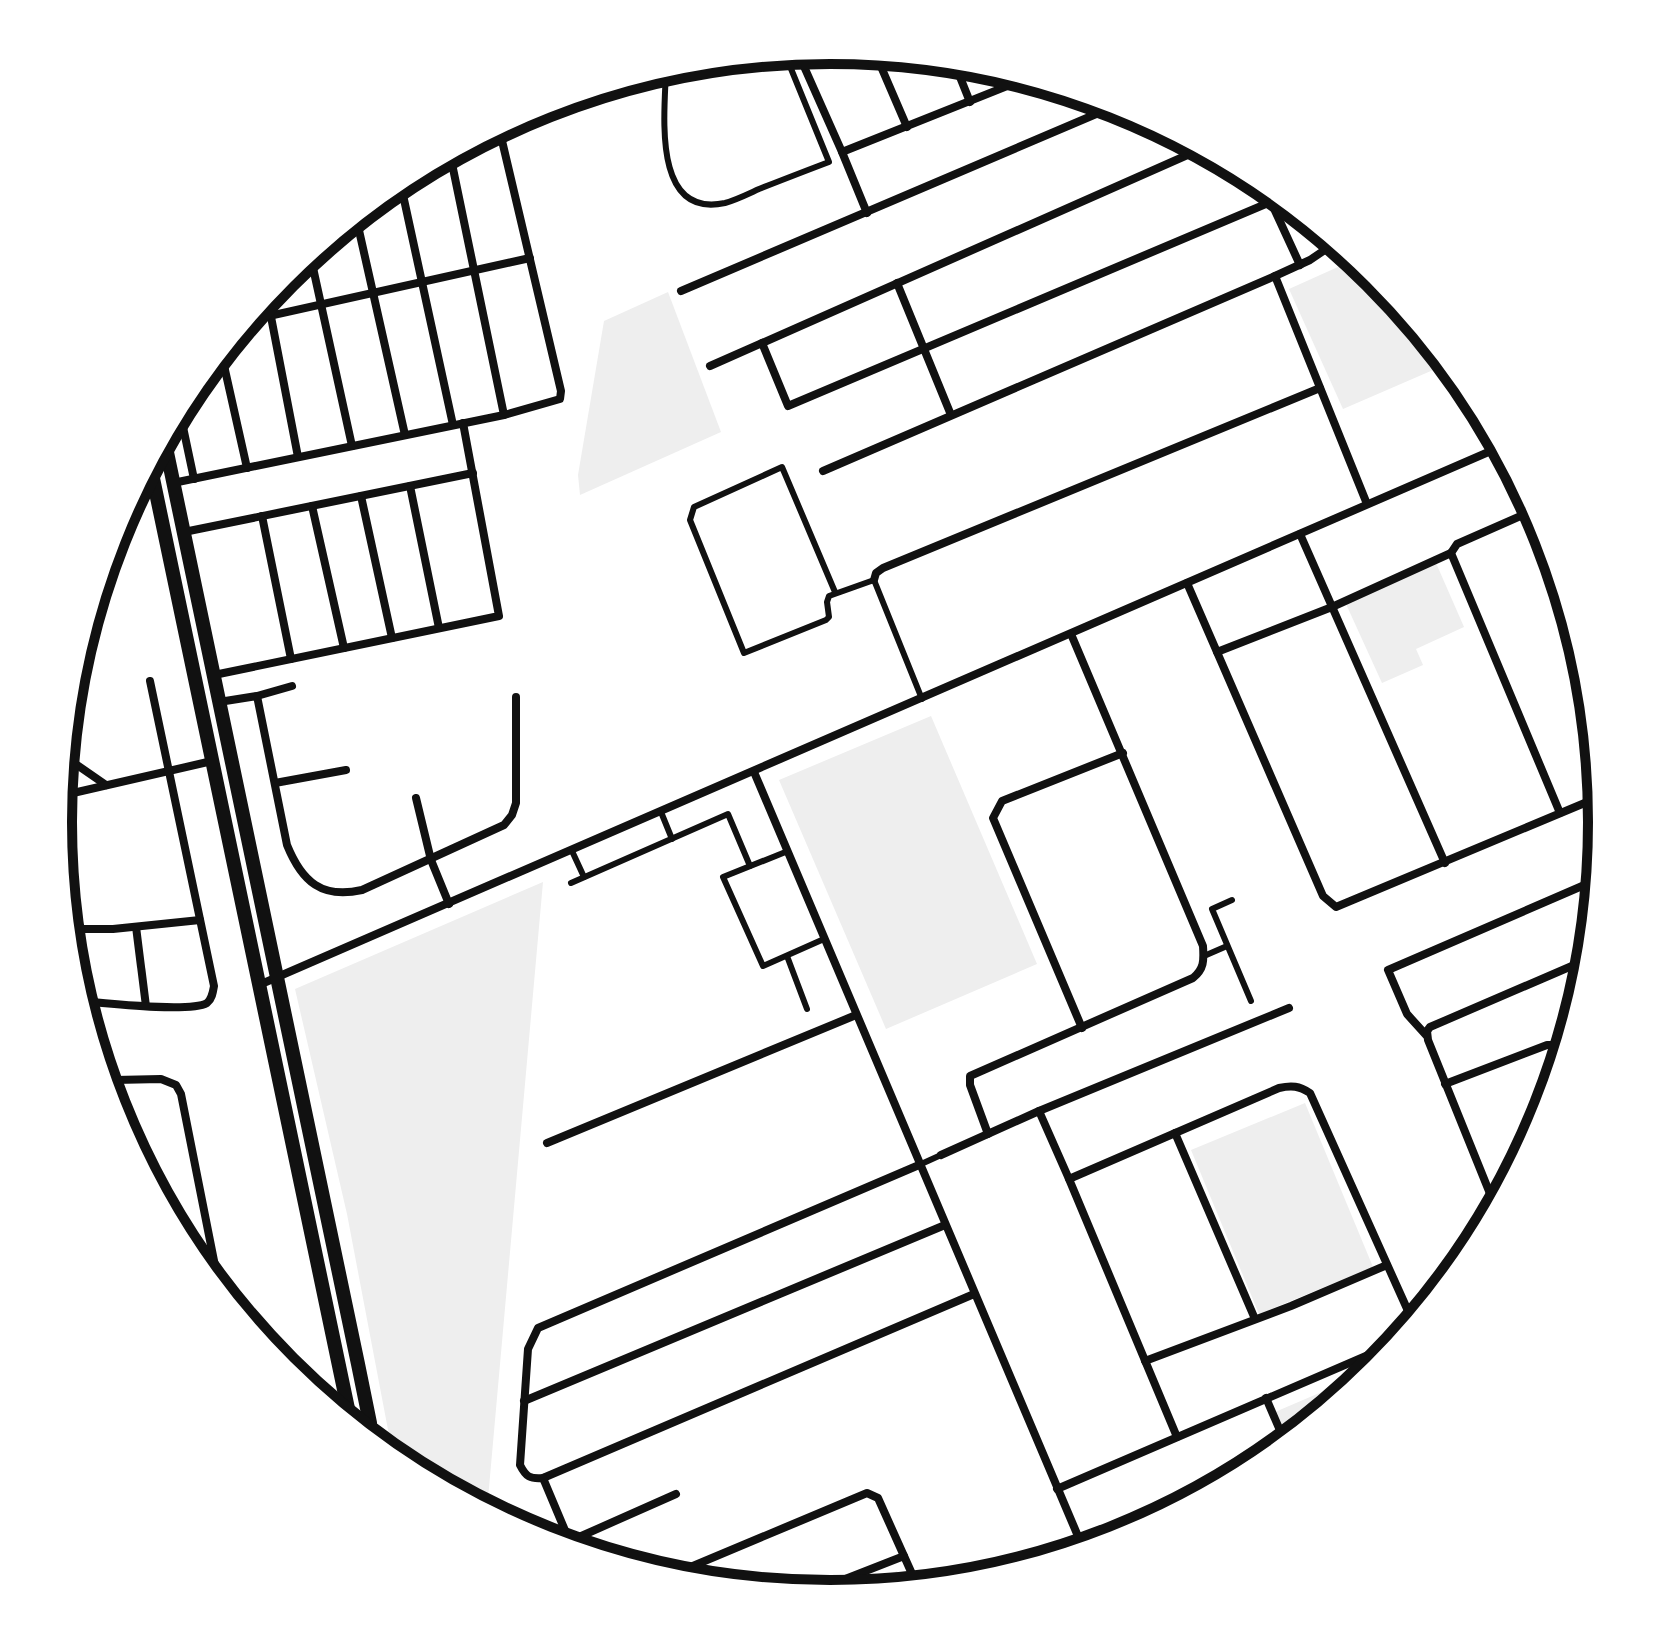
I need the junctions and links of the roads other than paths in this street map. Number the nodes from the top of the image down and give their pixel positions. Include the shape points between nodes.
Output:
1 (803, 65) edge
2 (790, 66) edge
3 (881, 66) edge
4 (960, 76) edge
5 (666, 83) edge
6 (1008, 86) edge
7 (970, 102) junction
8 (1098, 113) edge
9 (907, 127) junction
10 (502, 139) edge
11 (842, 152) junction
12 (1188, 155) edge
13 (452, 165) edge
14 (403, 195) edge
15 (1267, 204) edge
16 (1274, 209) edge
17 (867, 213) junction
18 (359, 229) edge
19 (1325, 249) edge
20 (530, 258) junction
21 (1300, 265) junction
22 (313, 268) edge
23 (474, 270) junction
24 (1275, 276) junction
25 (422, 281) junction
26 (897, 283) junction
27 (681, 291) dead end
28 (373, 292) junction
29 (321, 304) junction
30 (270, 311) edge
31 (271, 315) junction
32 (265, 316) edge
33 (762, 343) junction
34 (923, 350) junction
35 (224, 366) edge
36 (710, 366) dead end
37 (1320, 388) junction
38 (504, 415) junction
39 (951, 415) junction
40 (458, 424) junction
41 (183, 427) edge
42 (405, 435) junction
43 (352, 446) junction
44 (1490, 451) edge
45 (167, 454) edge
46 (298, 457) junction
47 (247, 468) junction
48 (823, 471) dead end
49 (473, 473) junction
50 (194, 479) junction
51 (153, 480) edge
52 (173, 483) junction
53 (410, 486) junction
54 (361, 496) junction
55 (1367, 504) junction
56 (312, 506) junction
57 (1522, 515) edge
58 (262, 516) junction
59 (184, 532) junction
60 (1300, 534) junction
61 (1451, 553) junction
62 (874, 580) junction
63 (1187, 583) junction
64 (835, 592) junction
65 (1332, 607) junction
66 (439, 628) junction
67 (1071, 634) junction
68 (392, 638) junction
69 (344, 648) junction
70 (1217, 652) junction
71 (291, 659) junction
72 (214, 675) junction
73 (150, 681) dead end
74 (292, 686) dead end
75 (257, 696) junction
76 (516, 697) dead end
77 (922, 699) junction
78 (219, 702) junction
79 (1123, 753) junction
80 (212, 761) junction
81 (74, 763) edge
82 (168, 770) junction
83 (346, 770) dead end
84 (754, 772) junction
85 (275, 783) junction
86 (106, 785) junction
87 (73, 793) edge
88 (416, 798) dead end
89 (1587, 802) edge
90 (661, 812) junction
91 (1560, 813) junction
92 (672, 839) junction
93 (572, 851) junction
94 (788, 851) junction
95 (431, 860) junction
96 (1445, 863) junction
97 (750, 866) junction
98 (584, 877) junction
99 (571, 883) dead end
100 (1585, 885) edge
101 (1232, 900) dead end
102 (449, 904) junction
103 (200, 920) junction
104 (136, 927) junction
105 (79, 929) edge
106 (824, 939) junction
107 (1227, 946) junction
108 (787, 956) junction
109 (1204, 956) junction
110 (1574, 965) edge
111 (277, 978) junction
112 (259, 985) junction
113 (1251, 1001) dead end
114 (93, 1002) edge
115 (146, 1006) junction
116 (1289, 1008) dead end
117 (807, 1009) dead end
118 (856, 1015) junction
119 (1082, 1028) junction
120 (1426, 1035) junction
121 (1554, 1045) edge
122 (117, 1080) edge
123 (1445, 1084) junction
124 (1039, 1111) junction
125 (1175, 1133) junction
126 (988, 1134) junction
127 (547, 1143) dead end
128 (941, 1155) joint
129 (919, 1165) junction
130 (1069, 1179) junction
131 (1490, 1194) edge
132 (945, 1225) junction
133 (215, 1265) edge
134 (1387, 1265) junction
135 (974, 1294) junction
136 (1408, 1311) edge
137 (1255, 1319) junction
138 (1368, 1355) edge
139 (1145, 1361) junction
140 (1266, 1398) junction
141 (524, 1401) junction
142 (347, 1406) edge
143 (370, 1424) edge
144 (1280, 1431) edge
145 (1177, 1437) junction
146 (543, 1478) junction
147 (1057, 1489) junction
148 (676, 1494) dead end
149 (566, 1532) edge
150 (1079, 1538) edge
151 (582, 1539) edge
152 (904, 1556) junction
153 (691, 1567) edge
154 (913, 1575) edge
155 (844, 1579) edge

1 - 11 street
2 - 5 lane via 829,162 726,203 706,205 690,199 675,183 664,139
3 - 9 street
4 - 7 street
6 - 7 street
7 - 9 street
8 - 17 street
9 - 11 street
10 - 20 street
11 - 17 street
12 - 26 street
13 - 23 street
14 - 25 street
15 - 34 street
16 - 21 street
17 - 27 street
18 - 28 street
19 - 21 street
20 - 23 street
20 - 38 street via 562,395
21 - 24 street
22 - 29 street
23 - 25 street
23 - 38 street
24 - 37 street
24 - 39 street
25 - 28 street
25 - 40 street
26 - 33 street
26 - 34 street
28 - 29 street
28 - 42 street
29 - 31 street
29 - 43 street
30 - 31 street
31 - 32 street
31 - 46 street
33 - 34 street via 788,406
33 - 36 street
34 - 39 street
35 - 47 street
37 - 55 street
37 - 62 street via 883,568
38 - 40 street
39 - 48 street
40 - 42 street
40 - 49 street
41 - 50 street
42 - 43 street
43 - 46 street
44 - 55 street
45 - 52 street
46 - 47 street
47 - 50 street
49 - 53 street
49 - 66 street via 500,612
50 - 52 street
51 - 80 street
52 - 59 street
53 - 54 street
53 - 66 street
54 - 56 street
54 - 68 street
55 - 60 street
56 - 58 street
56 - 69 street
57 - 61 street via 1457,544
58 - 59 street
58 - 71 street
59 - 72 street
60 - 63 street
60 - 65 street
61 - 65 street
61 - 91 street
62 - 64 lane
62 - 77 lane
63 - 67 street
63 - 70 street
64 - 64 lane via 827,602 826,620 744,653 690,520 694,507 782,467
65 - 70 street
65 - 96 street
66 - 68 street
67 - 77 street
67 - 79 street
68 - 69 street
69 - 71 street
70 - 96 street via 1329,904 1343,906
71 - 72 street
72 - 78 street
73 - 82 street
74 - 75 street
75 - 78 street
75 - 85 street
76 - 95 street via 512,815 495,831
77 - 84 street
78 - 111 street
79 - 109 street
79 - 119 street via 1002,801 993,818
80 - 82 street
80 - 112 street
81 - 86 street
82 - 86 street
82 - 103 street
83 - 85 street
84 - 90 street
84 - 94 street
85 - 95 street via 295,863 327,892 362,890
86 - 87 street
88 - 95 street
89 - 91 street
90 - 92 lane
90 - 93 street
91 - 96 street
92 - 97 lane via 728,814
92 - 98 lane
93 - 98 lane
93 - 102 street
94 - 97 lane
94 - 106 street
95 - 102 street
97 - 108 lane via 723,877 763,966
98 - 99 lane
100 - 120 street via 1388,970 1407,1014
101 - 107 lane via 1212,909
102 - 111 street
103 - 104 street
103 - 115 street via 212,996 202,1004
104 - 105 street
104 - 115 street
106 - 108 lane
106 - 118 street
107 - 109 lane
107 - 113 lane
108 - 117 lane
109 - 119 street via 1201,971 1193,978
110 - 120 street via 1430,1027
111 - 112 street
111 - 143 street
112 - 142 street
114 - 115 street
116 - 124 street
118 - 127 street
118 - 129 street
119 - 126 street via 970,1076
120 - 123 street
121 - 123 street
122 - 133 street via 161,1079 176,1085 181,1094
123 - 131 street
124 - 126 street
124 - 130 street
125 - 130 street
125 - 134 street via 1279,1088 1301,1087 1310,1093
125 - 137 street
126 - 128 street
128 - 129 lane
129 - 132 street
129 - 141 street via 547,1322 532,1336 528,1349
130 - 139 street
132 - 135 street
132 - 141 street
134 - 136 street
134 - 137 street
135 - 146 street
135 - 147 street
137 - 139 street
138 - 140 street
139 - 145 street
140 - 144 street
140 - 145 street
141 - 146 street via 520,1465 532,1479
145 - 147 street
146 - 149 street
147 - 150 street
148 - 151 street
152 - 153 street via 878,1498 867,1493
152 - 154 street
152 - 155 street

